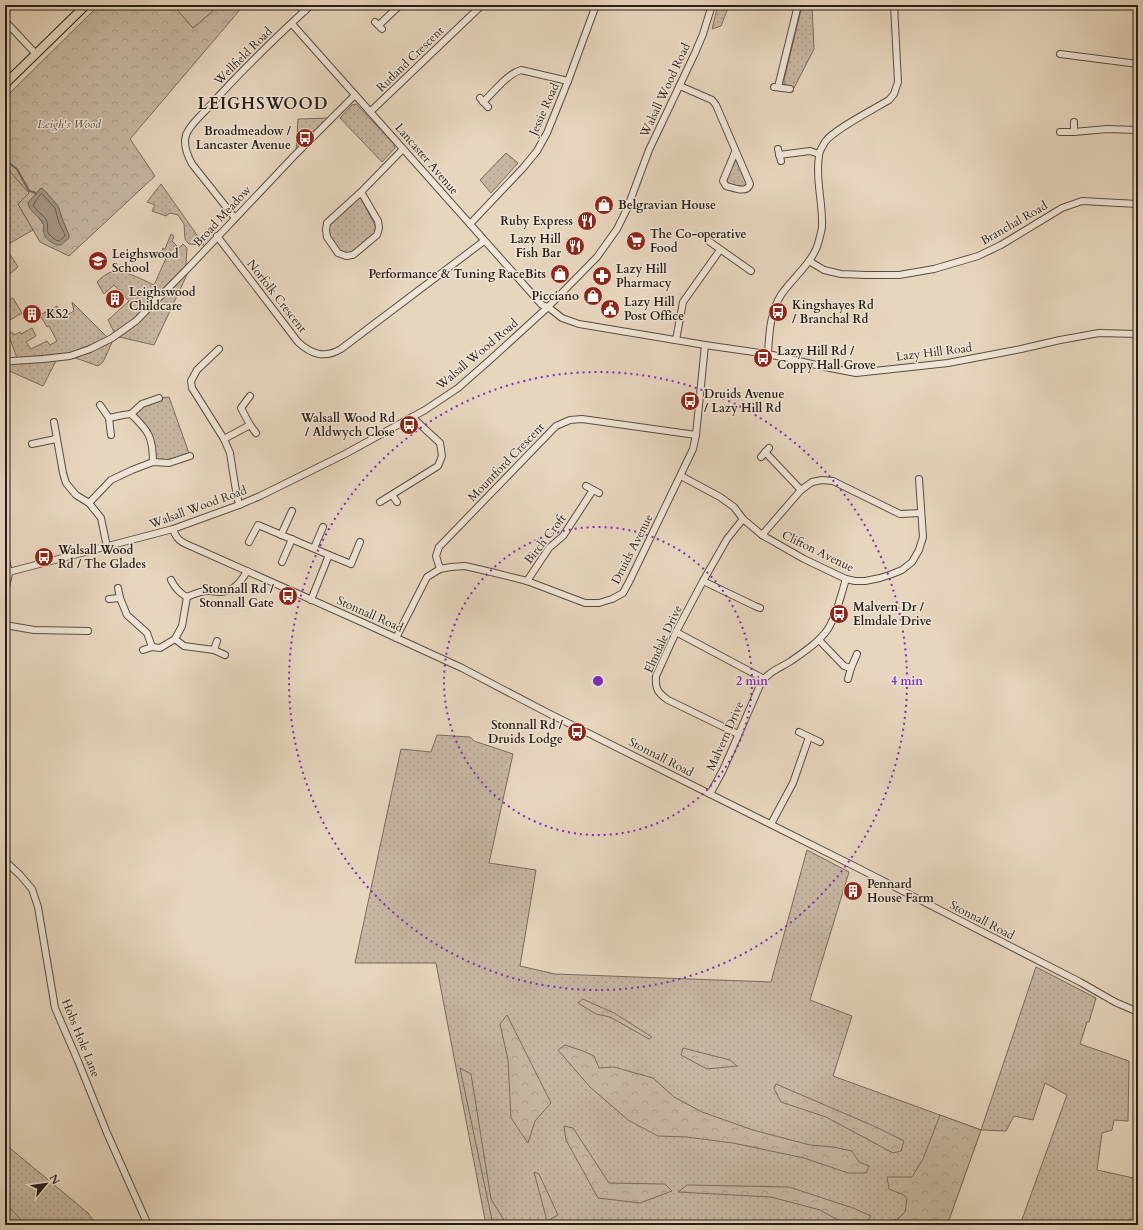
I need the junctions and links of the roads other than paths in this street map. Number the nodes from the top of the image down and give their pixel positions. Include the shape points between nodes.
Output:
1 (86, 5) edge
2 (298, 5) edge
3 (311, 5) edge
4 (400, 5) edge
5 (482, 5) edge
6 (596, 5) edge
7 (712, 5) edge
8 (798, 5) edge
9 (894, 5) edge
10 (305, 11) junction
11 (5, 21) edge
12 (292, 24) junction
13 (379, 25) dead end
14 (36, 54) junction
15 (1060, 54) dead end
16 (1138, 64) edge
17 (568, 81) junction
18 (5, 84) edge
19 (680, 86) junction
20 (790, 89) dead end
21 (355, 95) junction
22 (484, 102) dead end
23 (370, 112) junction
24 (1074, 122) dead end
25 (1138, 130) edge
26 (1060, 132) dead end
27 (1074, 132) junction
28 (403, 149) junction
29 (735, 152) junction
30 (819, 154) junction
31 (779, 155) dead end
32 (361, 192) junction
33 (1138, 204) edge
34 (235, 218) junction
35 (470, 224) junction
36 (217, 236) junction
37 (484, 241) junction
38 (710, 242) dead end
39 (720, 250) junction
40 (809, 261) junction
41 (751, 271) dead end
42 (548, 306) junction
43 (1138, 334) edge
44 (676, 340) junction
45 (705, 345) junction
46 (219, 349) dead end
47 (768, 354) junction
48 (5, 363) edge
49 (250, 396) dead end
50 (159, 398) dead end
51 (100, 405) dead end
52 (131, 414) junction
53 (412, 417) junction
54 (109, 418) junction
55 (54, 422) dead end
56 (250, 425) junction
57 (256, 433) dead end
58 (111, 435) dead end
59 (696, 435) junction
60 (56, 439) junction
61 (224, 439) junction
62 (32, 444) dead end
63 (765, 453) dead end
64 (190, 456) dead end
65 (153, 462) junction
66 (681, 476) junction
67 (919, 479) dead end
68 (586, 486) dead end
69 (593, 490) junction
70 (801, 490) junction
71 (599, 493) dead end
72 (392, 495) junction
73 (380, 502) dead end
74 (397, 502) dead end
75 (89, 503) junction
76 (239, 505) junction
77 (292, 511) dead end
78 (921, 513) junction
79 (743, 519) junction
80 (323, 527) dead end
81 (173, 529) junction
82 (281, 535) junction
83 (762, 535) junction
84 (292, 539) junction
85 (249, 542) dead end
86 (360, 542) dead end
87 (107, 547) junction
88 (314, 548) junction
89 (329, 555) junction
90 (5, 556) edge
91 (282, 562) dead end
92 (440, 569) junction
93 (246, 571) junction
94 (7, 573) edge
95 (846, 579) junction
96 (171, 580) dead end
97 (527, 581) junction
98 (703, 581) junction
99 (118, 588) dead end
100 (5, 592) edge
101 (187, 597) junction
102 (120, 598) junction
103 (109, 599) dead end
104 (311, 600) junction
105 (755, 608) dead end
106 (5, 625) edge
107 (88, 631) dead end
108 (676, 632) junction
109 (396, 638) junction
110 (176, 639) junction
111 (819, 640) junction
112 (217, 641) dead end
113 (152, 647) junction
114 (143, 650) dead end
115 (214, 650) junction
116 (857, 654) dead end
117 (225, 655) dead end
118 (851, 668) junction
119 (764, 679) junction
120 (848, 679) dead end
121 (799, 732) dead end
122 (738, 734) junction
123 (809, 737) junction
124 (820, 742) dead end
125 (710, 794) junction
126 (771, 824) junction
127 (5, 861) edge
128 (1138, 1012) edge
129 (148, 1225) edge

1 - 14 main road
2 - 10 street
3 - 10 street, Wellfield Road
4 - 13 street
5 - 23 street, Rutland Crescent
6 - 17 street, Jessie Road
7 - 19 street, Walsall Wood Road via 703,34
8 - 20 street via 776,87
9 - 30 street via 898,82 894,94 889,100 838,130 826,140
10 - 12 street, Wellfield Road
11 - 14 street
12 - 21 street, Lancaster Avenue
12 - 34 street, Wellfield Road via 232,81 186,135 185,148 192,164
14 - 18 main road
15 - 16 street via 1067,59
17 - 22 street via 521,70 510,76
17 - 35 street, Jessie Road via 547,133 537,150
19 - 29 street via 714,102
19 - 42 street, Walsall Wood Road via 649,150 617,229 597,257
21 - 23 street, Lancaster Avenue
21 - 34 street, Broad Meadow
23 - 28 street, Lancaster Avenue
24 - 27 street
25 - 27 street
26 - 27 street
28 - 32 street
28 - 35 street, Lancaster Avenue
29 - 29 street via 750,184 747,189 726,186 723,181
30 - 31 street via 810,151
30 - 40 street via 818,181 822,226 818,243
32 - 32 street via 328,223 326,230 327,237 338,253 346,256 353,255 378,235 378,221
33 - 40 street, Branchal Road via 1082,200 1056,211 978,256 934,269 899,275 841,274 824,270
34 - 36 street, Broad Meadow
35 - 37 street, Lancaster Avenue
36 - 37 street, Norfolk Crescent via 298,342 304,348 320,354 340,349
36 - 48 street, Broad Meadow via 136,321 115,336 70,356
37 - 42 street, Lancaster Avenue via 542,305
38 - 39 street
39 - 41 street
39 - 44 street via 683,302
40 - 47 street via 781,296 774,311
42 - 44 street, Lazy Hill Road via 562,318 579,324
42 - 53 street, Walsall Wood Road via 458,388
43 - 47 street, Lazy Hill Road via 1099,333 1021,350 856,373
44 - 45 street, Lazy Hill Road
45 - 47 street, Lazy Hill Road
45 - 59 street, Druids Avenue
46 - 61 street via 197,370 191,380 192,388
49 - 56 street via 241,408
50 - 52 street via 142,404
51 - 54 street
52 - 54 street
52 - 65 street via 148,434 153,447
53 - 72 street via 440,443 442,456 438,466
53 - 76 street, Walsall Wood Road via 345,454
54 - 58 street
55 - 60 street
56 - 57 street
56 - 61 street
59 - 66 street, Druids Avenue
59 - 92 street, Mountford Crescent via 582,419 570,420 556,426 439,547 436,556
60 - 62 street
60 - 75 street via 66,483 76,496
61 - 76 street via 230,453
63 - 70 street
64 - 65 street via 170,463
65 - 75 street via 110,480
66 - 79 street, Clifton Avenue via 720,497 734,507
66 - 97 street, Druids Avenue via 623,593 600,603 585,603
67 - 78 street, Clifton Avenue
68 - 69 street
69 - 71 street
69 - 97 street, Birch Croft via 563,536 549,548
70 - 78 street via 812,482 833,481 900,514
70 - 83 street
72 - 73 street
72 - 74 street
75 - 87 street via 101,518
76 - 81 street, Walsall Wood Road
77 - 82 street
78 - 95 street, Clifton Avenue via 923,537 912,562 902,570 880,578 865,581
79 - 83 street, Clifton Avenue
79 - 98 street, Elmdale Drive via 727,538
80 - 88 street
81 - 87 street, Walsall Wood Road
81 - 93 street, Stonnall Road via 179,541
82 - 84 street
82 - 85 street via 258,525
83 - 95 street, Clifton Avenue
84 - 88 street
84 - 91 street
86 - 89 street via 351,564
87 - 94 street, Walsall Wood Road
88 - 89 street
89 - 104 street
90 - 94 street
92 - 97 street, Druids Avenue via 465,566
92 - 109 street, Druids Avenue via 427,577 422,584
93 - 101 street via 241,581 231,590 198,592
93 - 104 street, Stonnall Road
94 - 100 street
95 - 111 street, Malvern Drive via 832,621
96 - 101 street via 180,593
98 - 105 street
98 - 108 street, Elmdale Drive
99 - 102 street
101 - 110 street via 182,626
102 - 103 street
102 - 113 street via 127,616 147,633
104 - 109 street, Stonnall Road
106 - 107 street via 34,630
108 - 119 street
108 - 122 street, Elmdale Drive via 656,676 657,689 668,700
109 - 125 street, Stonnall Road via 462,668
110 - 113 street via 160,648
110 - 115 street via 184,646
111 - 118 street via 844,666
111 - 119 street, Malvern Drive
112 - 115 street
113 - 114 street
115 - 117 street
116 - 118 street
118 - 120 street
119 - 122 street, Malvern Drive
121 - 123 street
122 - 125 street, Malvern Drive
123 - 124 street
123 - 126 street via 793,783
125 - 126 street, Stonnall Road
126 - 128 street, Stonnall Road
127 - 129 street, Hobs Hole Lane via 32,889 38,907 54,1008

